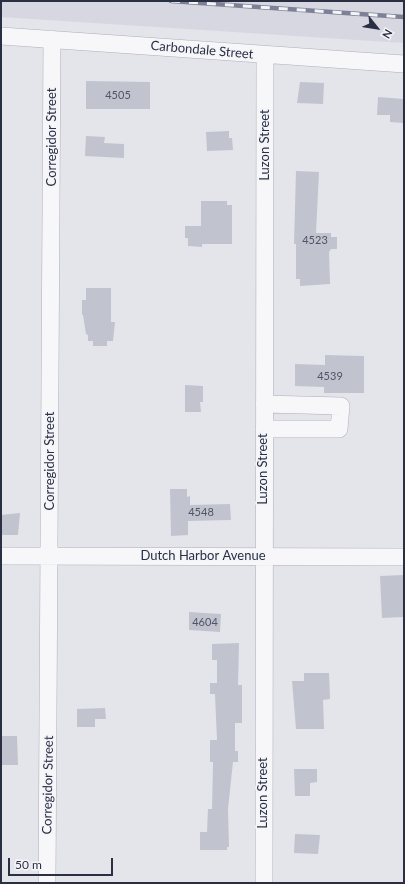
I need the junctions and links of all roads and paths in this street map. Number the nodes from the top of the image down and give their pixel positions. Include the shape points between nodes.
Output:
1 (1, 36) edge
2 (52, 39) junction
3 (265, 55) junction
4 (404, 64) edge
5 (264, 404) junction
6 (264, 429) junction
7 (1, 556) edge
8 (50, 556) junction
9 (263, 556) junction
10 (404, 557) edge
11 (47, 883) edge
12 (264, 883) edge

1 - 2 street, Carbondale Street
2 - 3 street, Carbondale Street
2 - 8 street, Corregidor Street
3 - 4 street, Carbondale Street
3 - 5 street, Luzon Street
5 - 6 street, Luzon Street
5 - 6 street via 341,406 340,429
6 - 9 street, Luzon Street
7 - 8 street, Dutch Harbor Avenue
8 - 9 street, Dutch Harbor Avenue
8 - 11 street, Corregidor Street
9 - 10 street, Dutch Harbor Avenue
9 - 12 street, Luzon Street

